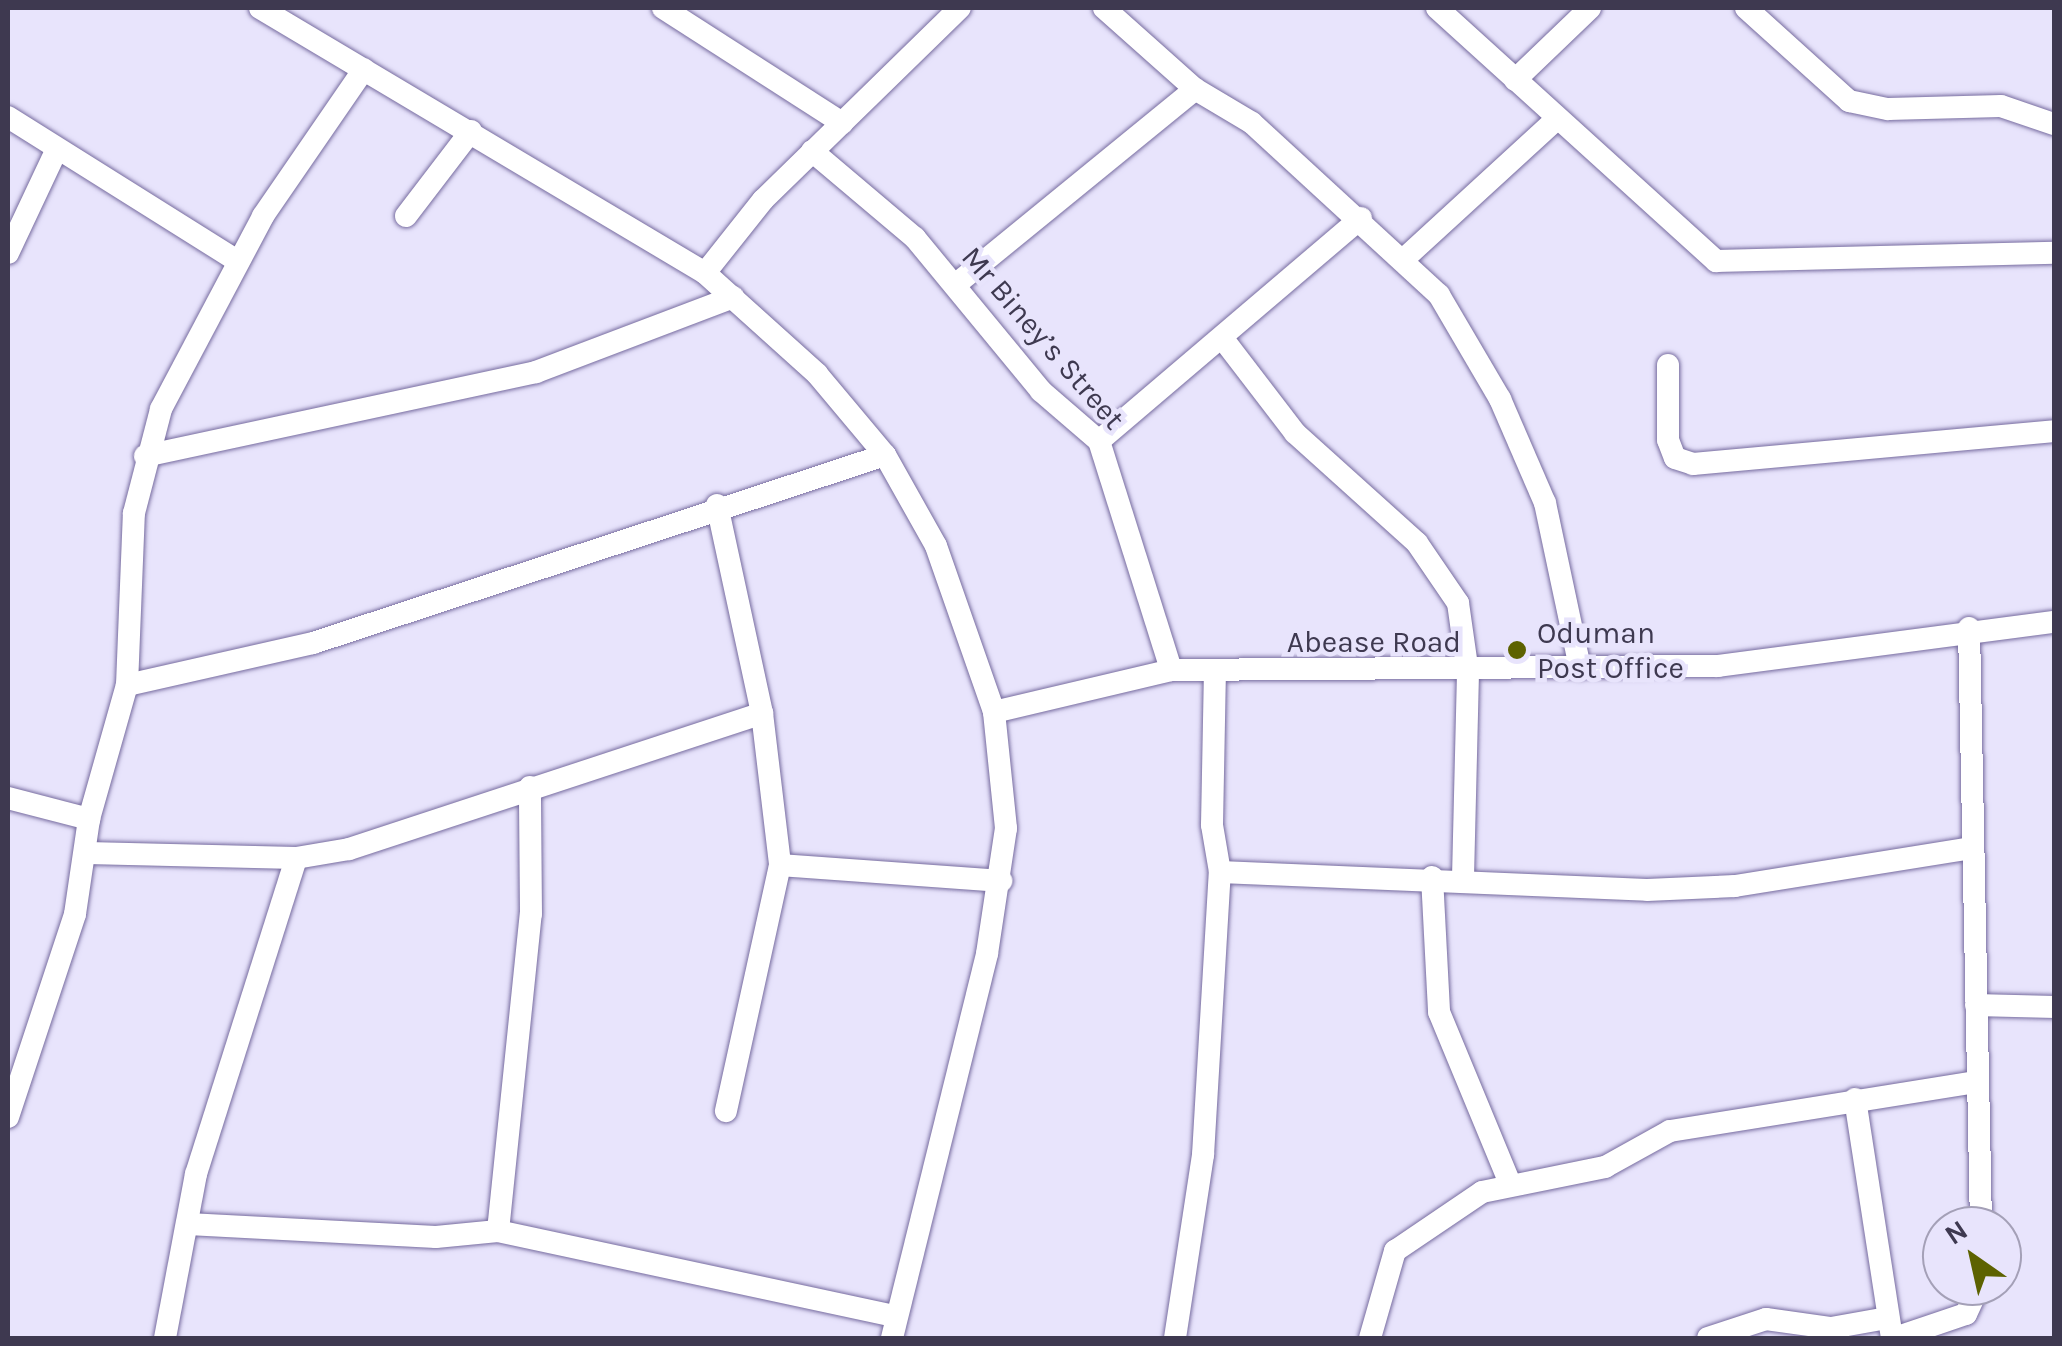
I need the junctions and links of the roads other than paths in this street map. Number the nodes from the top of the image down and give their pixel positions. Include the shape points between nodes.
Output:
1 (260, 8) edge
2 (663, 8) edge
3 (1104, 8) edge
4 (1438, 8) edge
5 (1590, 8) edge
6 (1746, 8) edge
7 (954, 9) edge
8 (364, 69) junction
9 (1516, 80) junction
10 (1194, 90) junction
11 (8, 117) edge
12 (1558, 118) junction
13 (842, 123) junction
14 (2054, 124) edge
15 (471, 131) junction
16 (57, 149) junction
17 (812, 151) junction
18 (406, 216) dead end
19 (1361, 218) junction
20 (8, 252) edge
21 (2054, 254) edge
22 (1405, 258) junction
23 (236, 260) junction
24 (704, 273) junction
25 (955, 285) junction
26 (732, 297) junction
27 (1223, 339) junction
28 (1668, 365) dead end
29 (2054, 431) edge
30 (1098, 441) junction
31 (885, 455) junction
32 (145, 456) junction
33 (717, 505) junction
34 (2054, 622) edge
35 (1969, 628) junction
36 (1580, 668) junction
37 (1171, 670) junction
38 (1215, 670) junction
39 (1468, 673) junction
40 (126, 684) junction
41 (994, 712) junction
42 (762, 714) junction
43 (530, 787) junction
44 (8, 798) edge
45 (89, 819) junction
46 (1971, 848) junction
47 (87, 853) junction
48 (296, 858) junction
49 (780, 865) junction
50 (1220, 872) junction
51 (1432, 876) junction
52 (1001, 881) junction
53 (1463, 881) junction
54 (1976, 1005) junction
55 (2054, 1007) edge
56 (1975, 1082) junction
57 (1854, 1099) junction
58 (726, 1111) dead end
59 (8, 1117) edge
60 (1510, 1184) junction
61 (1981, 1206) edge
62 (188, 1224) junction
63 (498, 1231) junction
64 (1969, 1306) edge
65 (894, 1328) edge
66 (1892, 1332) edge
67 (165, 1338) edge
68 (1175, 1338) edge
69 (1370, 1338) edge
70 (1708, 1338) edge

1 - 8 street
2 - 13 street
3 - 10 street
4 - 9 street
5 - 9 street
6 - 14 street via 1849,101 1888,110 2001,106
7 - 13 street
8 - 15 street
8 - 23 street
9 - 12 street
10 - 19 street via 1252,123
10 - 25 street
11 - 16 street
12 - 21 street via 1716,261
12 - 22 street
13 - 17 street
15 - 18 street
15 - 24 street
16 - 20 street
16 - 23 street
17 - 24 street
17 - 25 street, Mr Biney’s Street via 915,238
19 - 22 street
19 - 27 street
22 - 36 street via 1453,315 1524,454 1550,524
23 - 32 street
24 - 26 street
25 - 30 street, Mr Biney’s Street via 1042,391
26 - 31 street via 817,374
26 - 32 street via 536,372
27 - 30 street
27 - 39 street via 1296,433 1438,569 1464,622
28 - 29 street via 1668,440 1674,458 1692,464
30 - 37 street, Mr Biney’s Street
31 - 33 street
31 - 41 street via 952,581
32 - 40 street
33 - 40 street via 439,605
33 - 42 street
34 - 35 street, Abease Road
35 - 36 street, Abease Road via 1764,662
35 - 46 street
36 - 39 street, Abease Road
37 - 38 street, Abease Road
37 - 41 street, Abease Road
38 - 39 street, Abease Road
38 - 50 street via 1212,825
39 - 53 street
40 - 45 street
41 - 52 street via 1007,793
42 - 43 street
42 - 49 street
43 - 48 street
43 - 63 street via 530,929
44 - 45 street
45 - 47 street
46 - 53 street via 1736,886
46 - 54 street
47 - 48 street
47 - 59 street
48 - 62 street via 209,1126
49 - 52 street
49 - 58 street
50 - 51 street
50 - 68 street via 1202,1155
51 - 53 street
51 - 60 street via 1438,1012
52 - 65 street
54 - 55 street
54 - 56 street
56 - 57 street
56 - 61 street
57 - 60 street via 1670,1132 1605,1167
57 - 66 street
60 - 69 street via 1482,1192 1395,1251
62 - 63 street via 420,1236
62 - 67 street
63 - 65 street
64 - 66 street via 1966,1314
66 - 70 street via 1766,1319

